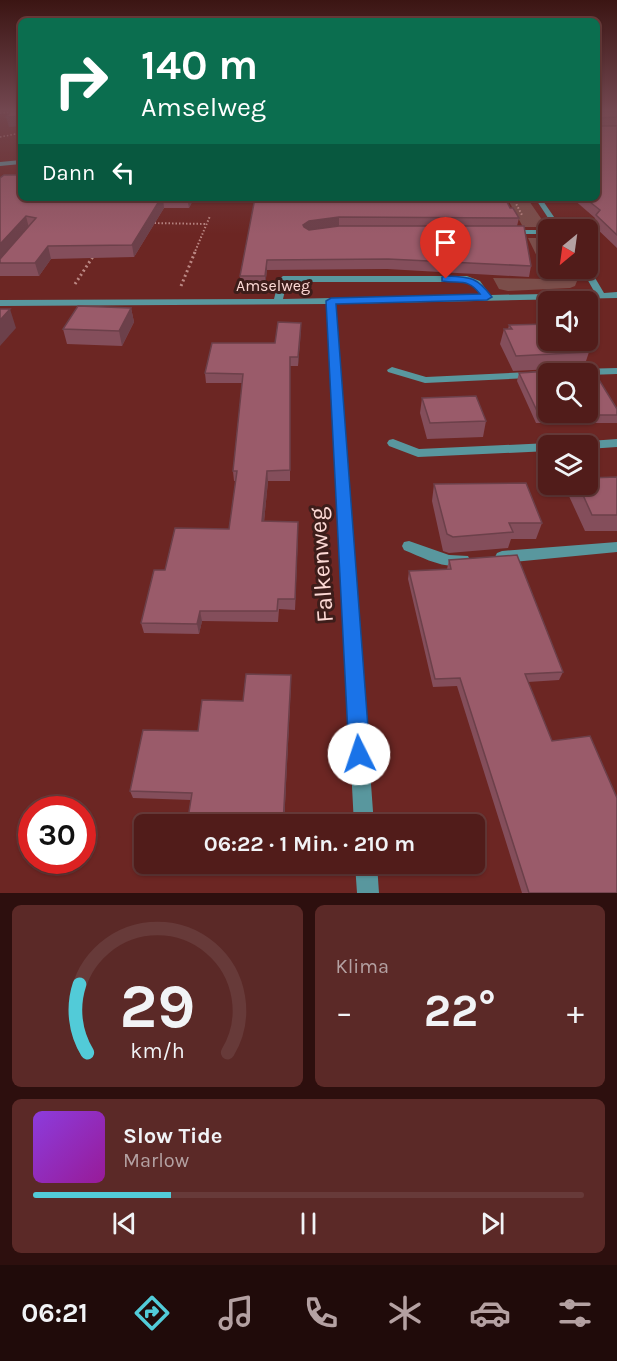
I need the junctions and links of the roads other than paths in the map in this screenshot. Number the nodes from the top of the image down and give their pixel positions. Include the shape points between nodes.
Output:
1 (18, 162) edge
2 (0, 164) edge
3 (540, 201) edge
4 (552, 219) edge
5 (499, 232) edge
6 (538, 232) edge
7 (592, 279) edge
8 (601, 295) junction
9 (617, 295) edge
10 (487, 297) junction
11 (278, 300) junction
12 (331, 301) junction
13 (0, 303) edge
14 (392, 370) dead end
15 (617, 371) edge
16 (598, 372) edge
17 (538, 375) edge
18 (393, 442) dead end
19 (617, 443) edge
20 (598, 444) edge
21 (538, 448) edge
22 (409, 546) dead end
23 (617, 547) edge
24 (363, 814) edge
25 (367, 874) edge
26 (368, 893) edge

1 - 2 street
3 - 4 street
5 - 6 street
7 - 8 street
8 - 9 street, Amselweg
8 - 10 street, Amselweg
10 - 11 street via 477,283 467,279 283,279
10 - 12 street, Amselweg
11 - 12 street, Amselweg
11 - 13 street, Amselweg
12 - 24 street, Falkenweg
14 - 17 street via 425,380
15 - 16 street
18 - 21 street via 418,453
19 - 20 street
22 - 23 street via 449,561
25 - 26 street

